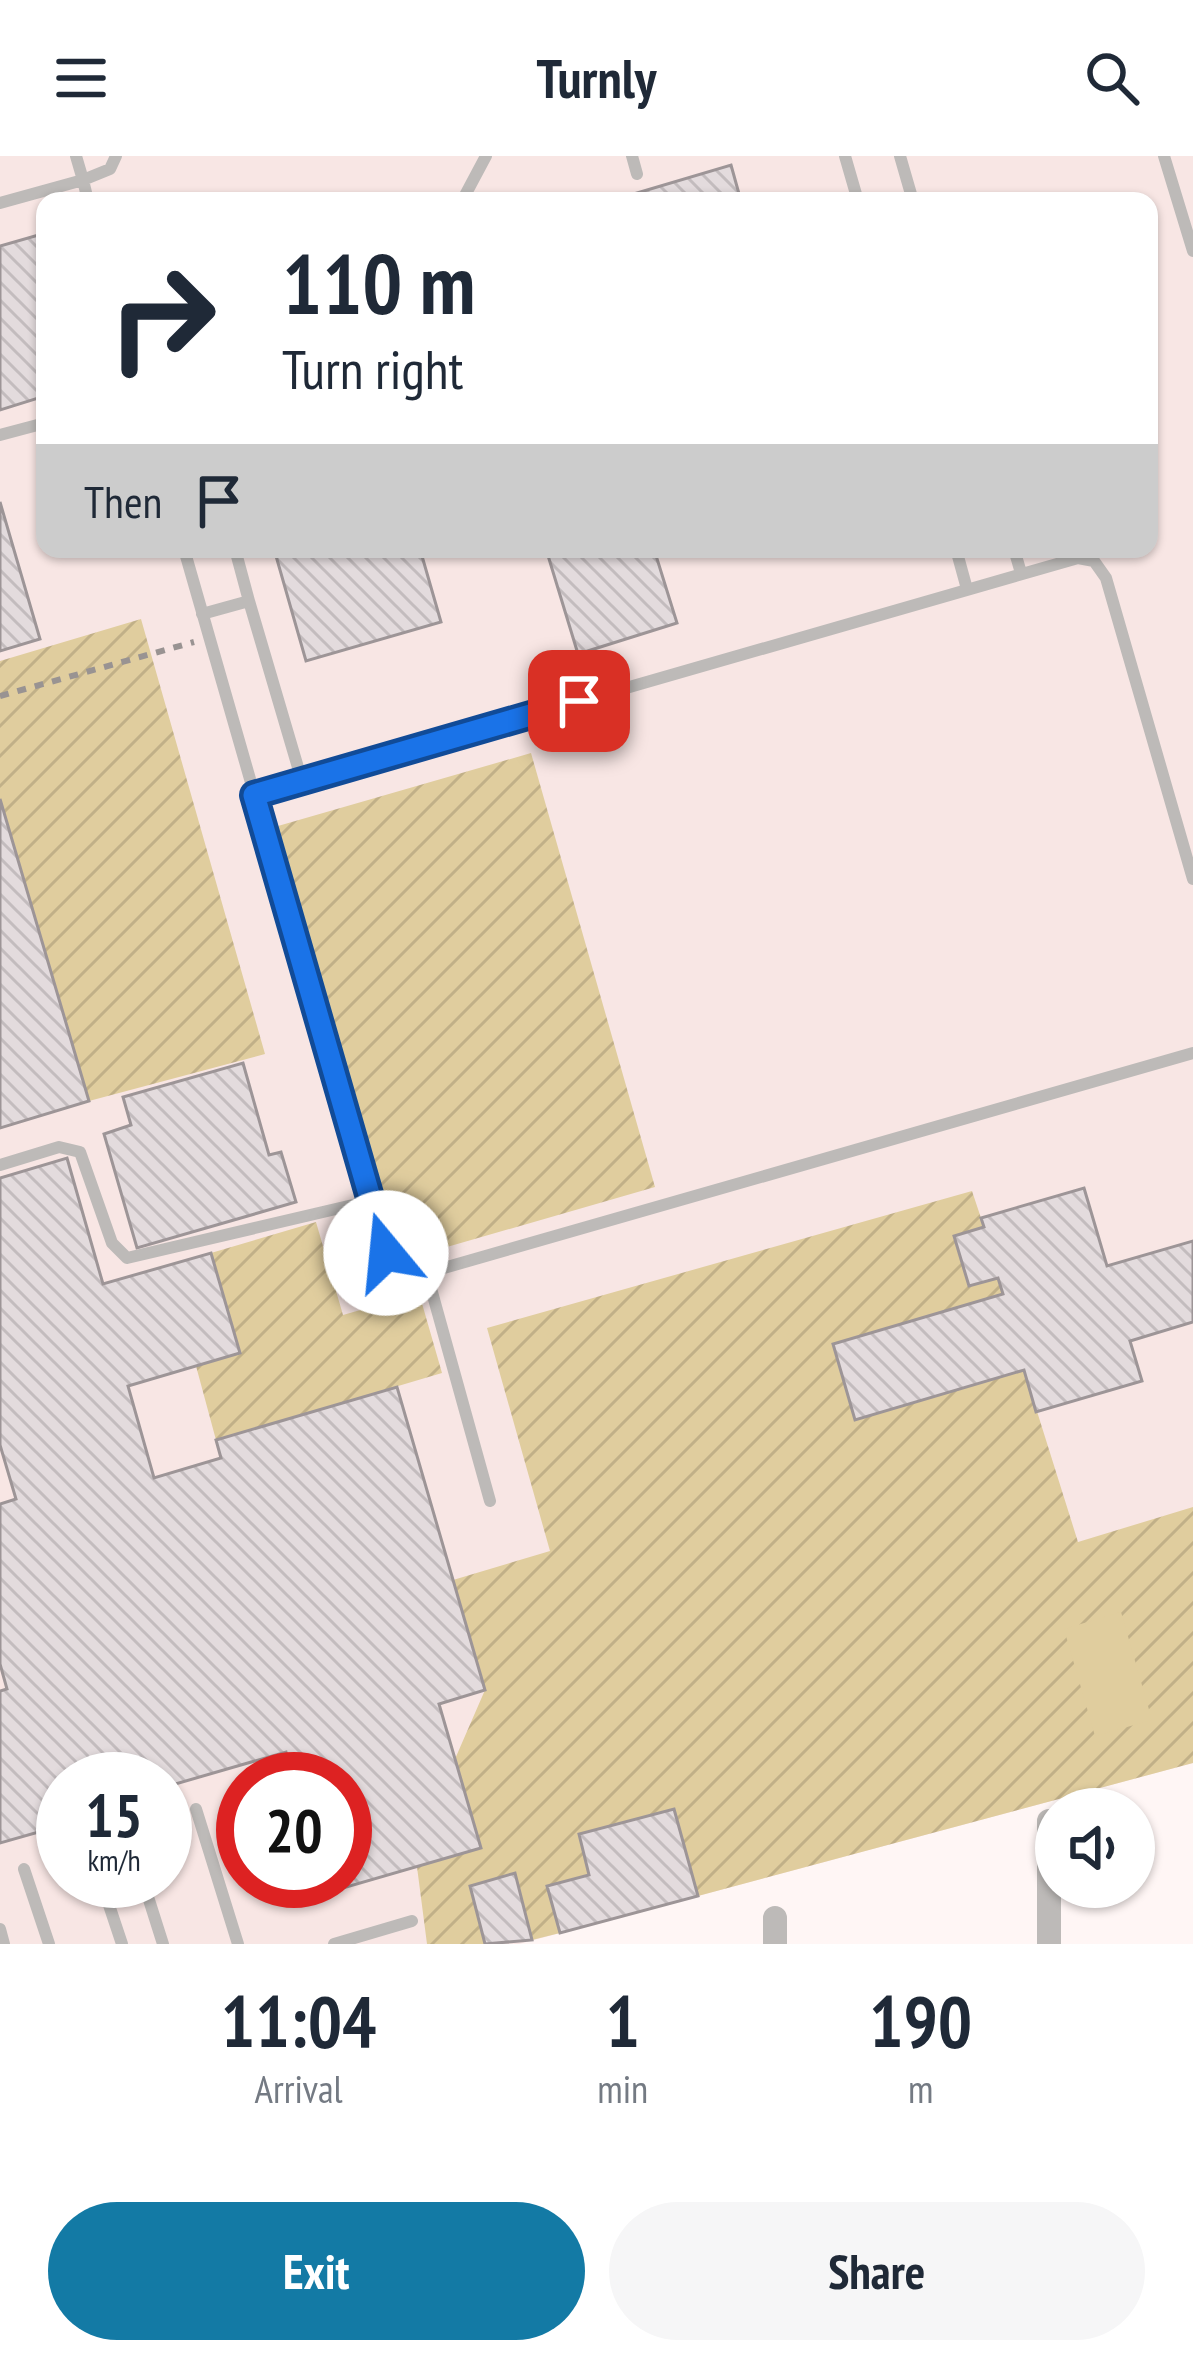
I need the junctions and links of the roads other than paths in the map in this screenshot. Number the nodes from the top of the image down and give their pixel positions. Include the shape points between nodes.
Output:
1 (76, 156) edge
2 (116, 156) edge
3 (487, 156) edge
4 (632, 156) edge
5 (845, 156) edge
6 (900, 156) edge
7 (1164, 156) edge
8 (637, 174) dead end
9 (82, 180) junction
10 (36, 192) edge
11 (37, 192) edge
12 (85, 192) edge
13 (467, 192) edge
14 (855, 192) edge
15 (911, 192) edge
16 (0, 202) edge
17 (1193, 251) edge
18 (36, 426) edge
19 (0, 436) edge
20 (186, 558) edge
21 (237, 558) edge
22 (958, 558) edge
23 (1017, 558) edge
24 (1021, 573) junction
25 (967, 589) junction
26 (249, 601) junction
27 (202, 614) junction
28 (302, 781) junction
29 (254, 795) junction
30 (1193, 879) edge
31 (1193, 1053) edge
32 (0, 1165) edge
33 (370, 1201) junction
34 (427, 1274) junction
35 (490, 1501) dead end
36 (196, 1809) dead end
37 (24, 1869) dead end
38 (110, 1908) edge
39 (152, 1908) edge
40 (1049, 1908) edge
41 (412, 1921) dead end
42 (0, 1929) edge
43 (384, 1937) edge
44 (4, 1944) edge
45 (49, 1944) edge
46 (122, 1944) edge
47 (163, 1944) edge
48 (238, 1944) edge
49 (334, 1944) edge
50 (1049, 1944) edge

1 - 9 lane
2 - 9 lane via 110,169
3 - 13 lane
4 - 8 lane
5 - 14 lane
6 - 15 lane
7 - 17 lane
9 - 11 lane
9 - 12 lane
10 - 16 lane
18 - 19 lane
20 - 27 lane
21 - 26 lane
22 - 25 lane
23 - 24 lane
24 - 25 lane
24 - 30 lane via 1078,558 1094,561 1106,578
25 - 28 lane
26 - 27 lane
26 - 28 lane
27 - 29 lane
28 - 29 lane
29 - 33 lane
31 - 34 lane
32 - 33 lane via 59,1147 80,1152 112,1243 127,1258
33 - 34 lane via 393,1268 409,1278
34 - 35 lane
36 - 48 lane
37 - 45 lane
38 - 46 lane
39 - 47 lane
40 - 50 street
41 - 43 lane
42 - 44 lane
43 - 49 lane

